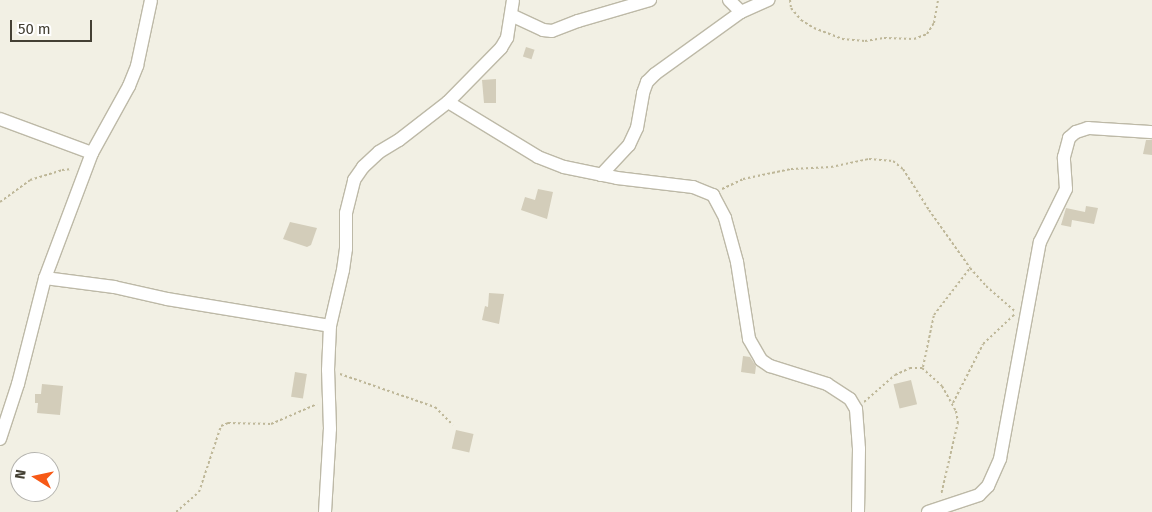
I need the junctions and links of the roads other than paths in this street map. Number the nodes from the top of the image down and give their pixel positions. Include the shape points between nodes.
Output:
1 (151, 0) edge
2 (500, 0) edge
3 (650, 0) edge
4 (729, 0) edge
5 (768, 0) edge
6 (512, 7) edge
7 (741, 12) junction
8 (448, 102) junction
9 (0, 119) edge
10 (1152, 132) edge
11 (92, 153) junction
12 (602, 175) junction
13 (45, 278) junction
14 (330, 326) junction
15 (0, 439) edge
16 (933, 511) edge
17 (325, 512) edge
18 (858, 512) edge

1 - 11 street via 134,72
2 - 6 street
3 - 6 street via 552,31 543,30
4 - 7 street
5 - 7 street
6 - 8 street via 502,48
7 - 12 street via 647,82 629,145
8 - 12 street via 538,157 564,167
8 - 14 street via 378,152 354,180 346,213 343,270
9 - 11 street
10 - 16 street via 1088,128 1070,138 1064,157 1066,189 1040,242 1021,315 1000,459 988,486 979,496
11 - 13 street
12 - 18 street via 692,187 713,195 725,218 737,262 749,339 761,360 770,366 826,384 850,399 856,409
13 - 14 street via 114,287
13 - 15 street via 18,384
14 - 17 street via 330,429

